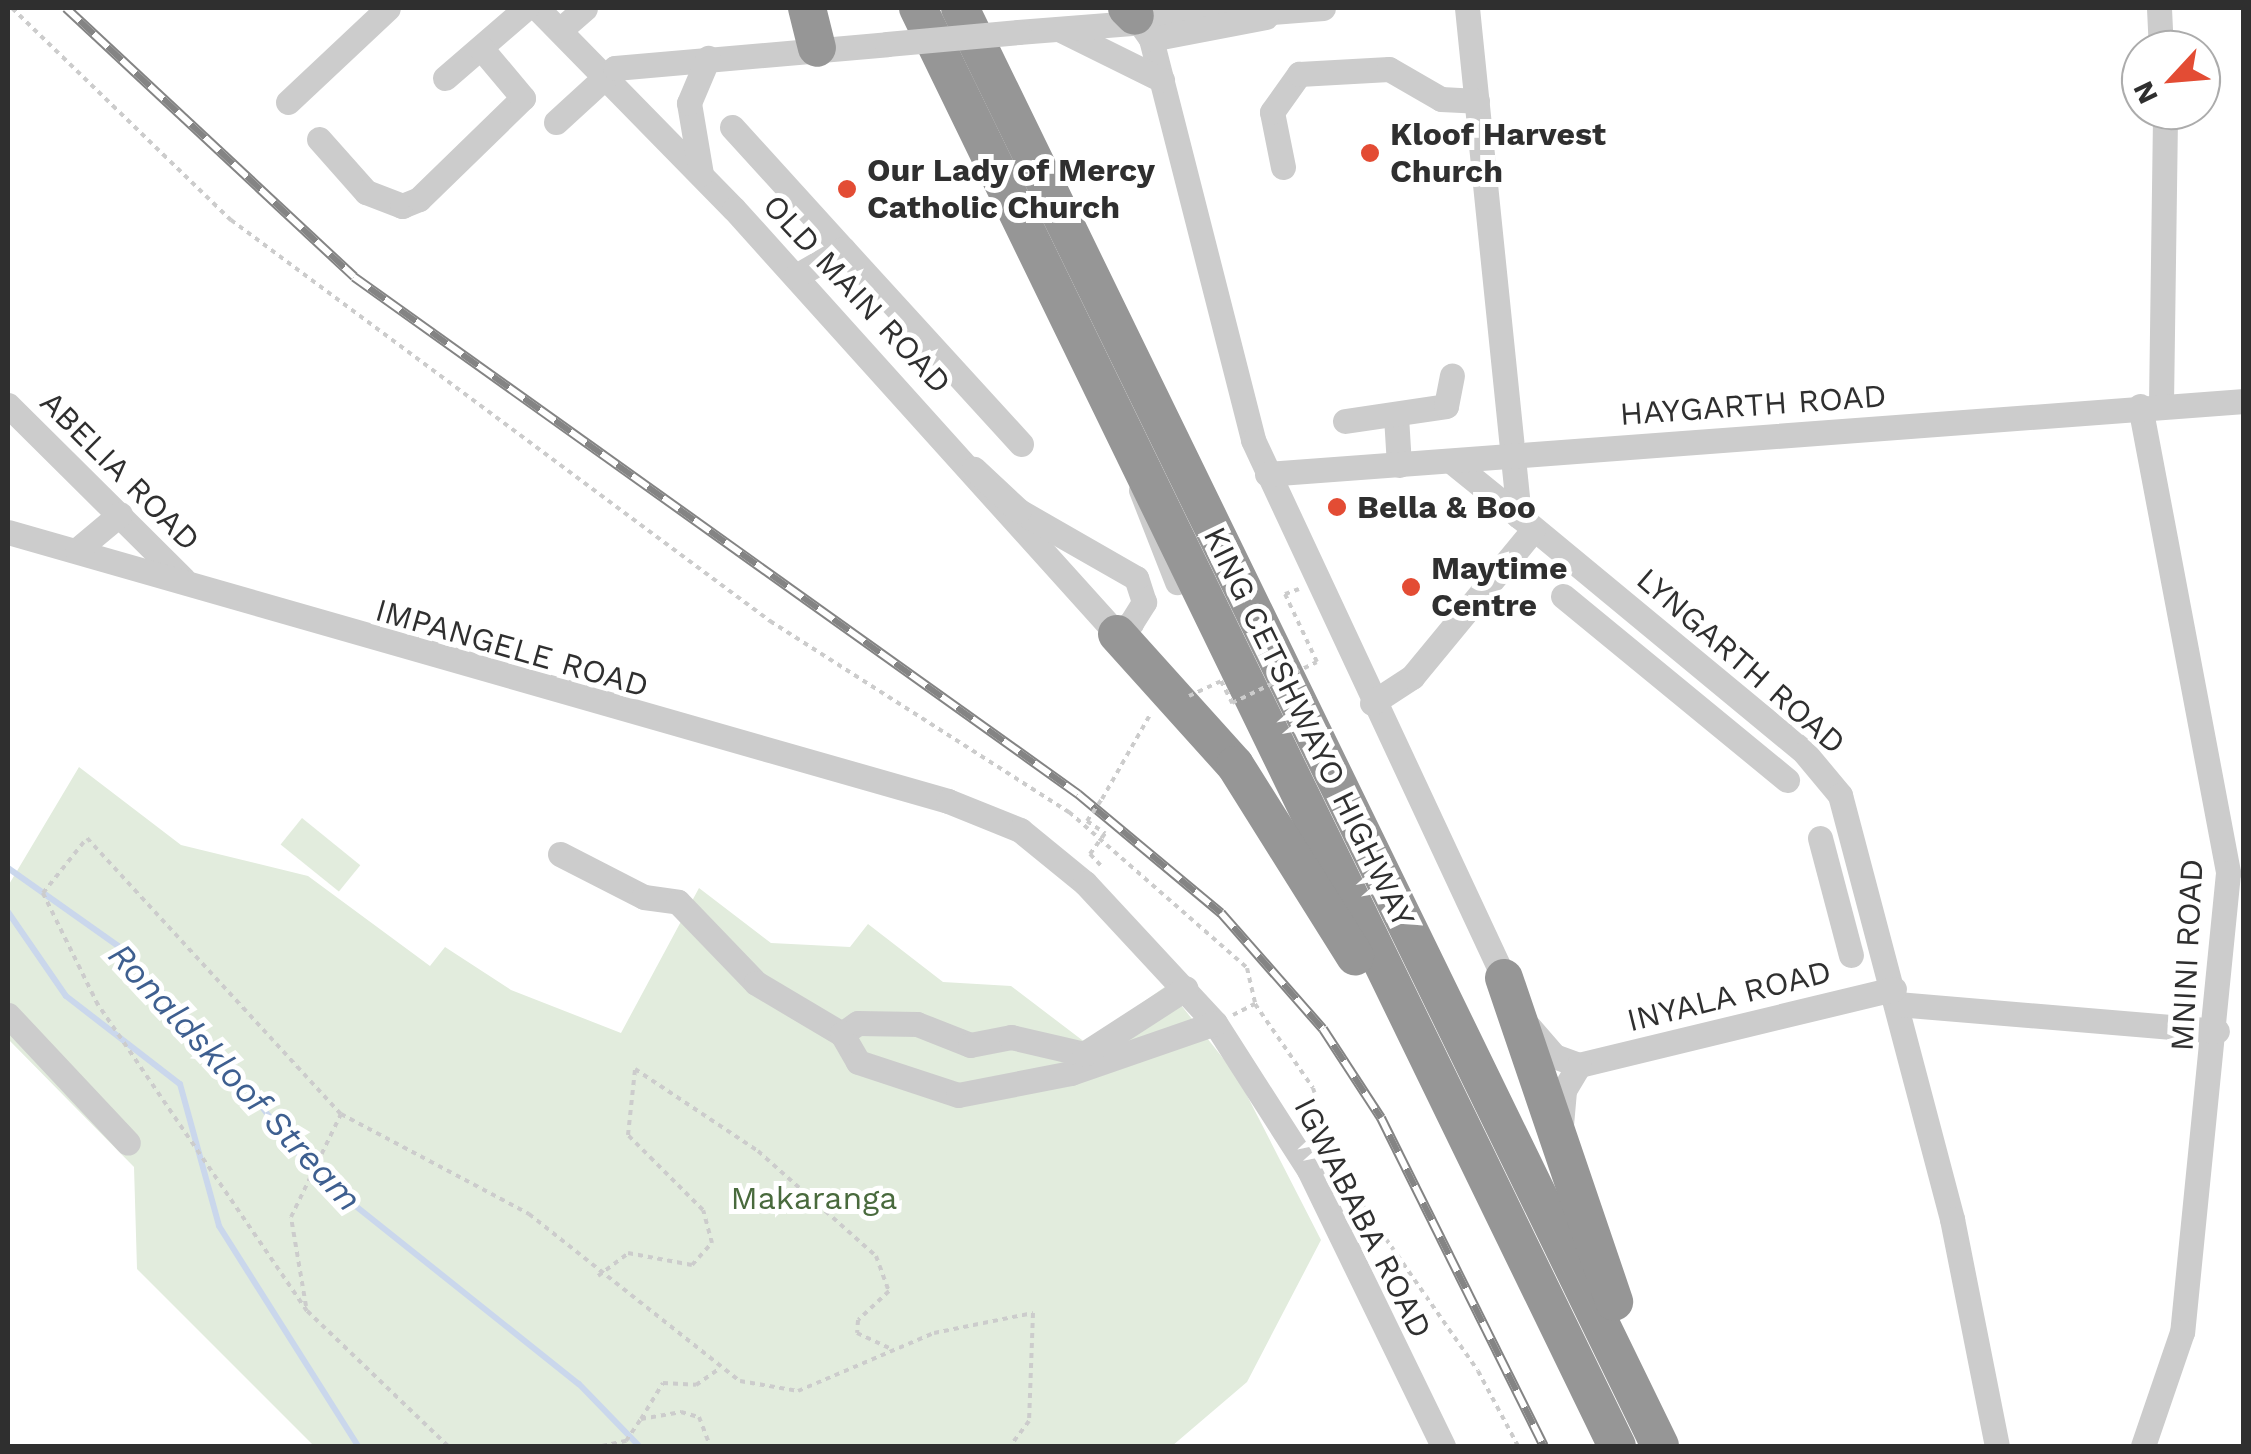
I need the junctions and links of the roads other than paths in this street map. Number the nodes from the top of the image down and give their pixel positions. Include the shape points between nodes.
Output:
1 (388, 8) edge
2 (585, 8) edge
3 (806, 8) edge
4 (918, 8) edge
5 (960, 8) edge
6 (1323, 8) edge
7 (1467, 8) edge
8 (546, 14) edge
9 (1138, 21) edge
10 (1055, 27) junction
11 (480, 48) junction
12 (817, 48) junction
13 (708, 58) junction
14 (606, 76) junction
15 (445, 78) dead end
16 (1162, 80) junction
17 (288, 102) dead end
18 (1477, 102) junction
19 (556, 122) dead end
20 (732, 127) dead end
21 (2164, 130) edge
22 (320, 139) dead end
23 (1283, 167) dead end
24 (702, 174) junction
25 (843, 249) junction
26 (796, 276) junction
27 (1452, 376) dead end
28 (2244, 401) edge
29 (8, 405) edge
30 (2151, 405) junction
31 (1396, 416) junction
32 (1345, 420) dead end
33 (1020, 444) dead end
34 (1507, 457) junction
35 (1451, 462) junction
36 (1399, 465) junction
37 (974, 470) junction
38 (1268, 474) junction
39 (120, 514) junction
40 (1526, 523) junction
41 (8, 532) edge
42 (77, 550) junction
43 (186, 582) junction
44 (1562, 596) dead end
45 (1118, 634) junction
46 (1372, 703) junction
47 (1756, 713) junction
48 (1736, 738) junction
49 (1787, 780) dead end
50 (1001, 819) joint
51 (1820, 838) dead end
52 (560, 854) dead end
53 (1873, 905) junction
54 (1842, 912) junction
55 (1851, 955) dead end
56 (1504, 978) junction
57 (1186, 988) junction
58 (1896, 996) junction
59 (8, 1016) edge
60 (1215, 1023) junction
61 (2217, 1030) junction
62 (842, 1034) junction
63 (1086, 1060) junction
64 (1579, 1065) junction
65 (128, 1142) dead end
66 (1561, 1142) junction
67 (1495, 1196) junction
68 (1443, 1446) edge
69 (1617, 1446) edge
70 (1660, 1446) edge
71 (1674, 1446) edge
72 (1997, 1446) edge
73 (2142, 1446) edge

1 - 17 street
2 - 8 street
3 - 12 highway
4 - 67 highway, KING CETSHWAYO HIGHWAY
5 - 70 highway, KING CETSHWAYO HIGHWAY
6 - 9 street
7 - 18 street
8 - 11 street
8 - 14 street, OLD MAIN ROAD
9 - 10 street
9 - 16 street
10 - 12 street, bridge
10 - 16 street
11 - 15 street
11 - 22 street via 524,98 419,199 402,206 366,192
12 - 13 street
13 - 14 street
13 - 24 street via 688,112
14 - 19 street
14 - 24 street, OLD MAIN ROAD
16 - 38 street via 1236,390
18 - 23 street via 1440,99 1389,68 1299,74 1272,112
18 - 34 street
20 - 25 street
21 - 30 street, MNINI ROAD
24 - 26 street, OLD MAIN ROAD
25 - 26 street
25 - 33 street
26 - 37 street, OLD MAIN ROAD
27 - 31 street via 1450,404
28 - 30 street, HAYGARTH ROAD
29 - 39 street, ABELIA ROAD
30 - 34 street, HAYGARTH ROAD
30 - 61 street, MNINI ROAD via 2227,852
31 - 32 street
31 - 36 street
34 - 35 street, HAYGARTH ROAD
34 - 40 street
35 - 36 street, HAYGARTH ROAD
35 - 40 street, LYNGARTH ROAD
36 - 38 street, HAYGARTH ROAD
37 - 45 street, OLD MAIN ROAD
37 - 45 street via 1018,511 1136,578 1143,606
38 - 46 street
39 - 42 street
39 - 43 street, ABELIA ROAD
40 - 46 street via 1412,677
40 - 47 street, LYNGARTH ROAD
41 - 42 street, IMPANGELE ROAD
42 - 43 street, IMPANGELE ROAD
43 - 50 street, IMPANGELE ROAD
44 - 48 street
45 - 67 highway via 1266,809
46 - 56 street
47 - 48 street
47 - 53 street, LYNGARTH ROAD via 1840,795
48 - 49 street
50 - 57 street, IGWABABA ROAD via 1053,853
51 - 54 street
52 - 62 street via 644,897 678,902 773,996
53 - 54 street
53 - 58 street, LYNGARTH ROAD
54 - 55 street
56 - 64 street via 1538,1041
56 - 66 highway
57 - 60 street, IGWABABA ROAD
57 - 63 street
58 - 61 street, INYALA ROAD
58 - 64 street, INYALA ROAD
58 - 72 street, LYNGARTH ROAD
59 - 65 street
60 - 63 street
60 - 68 street, IGWABABA ROAD via 1308,1170
61 - 73 street, MNINI ROAD via 2177,1363
62 - 63 street via 858,1023 917,1024 970,1045 1012,1037
62 - 63 street via 858,1062 943,1094
64 - 66 street via 1562,1097
66 - 71 highway via 1600,1269
67 - 69 highway, KING CETSHWAYO HIGHWAY

